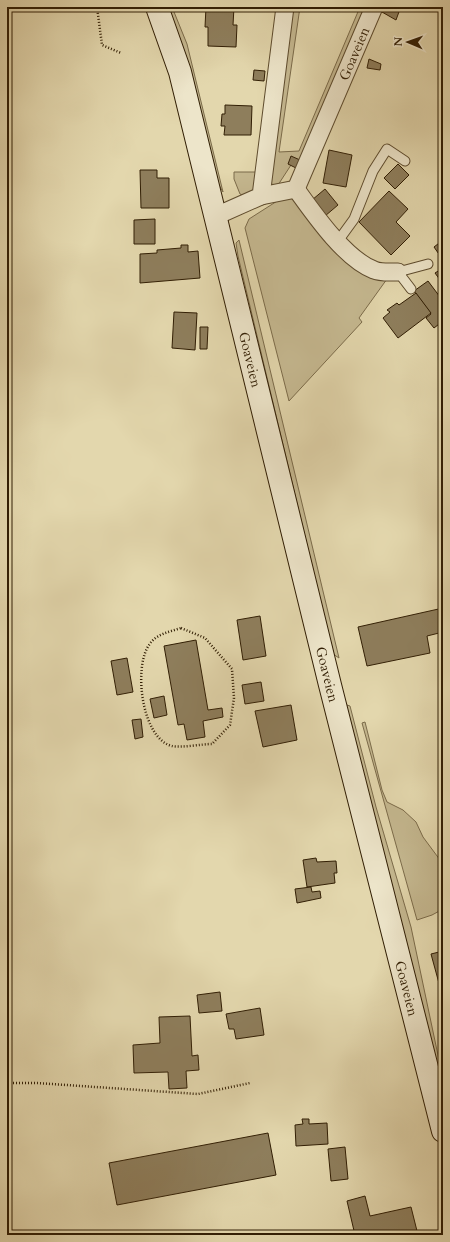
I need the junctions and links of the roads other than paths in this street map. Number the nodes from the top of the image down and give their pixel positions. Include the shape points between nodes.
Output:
1 (157, 7) edge
2 (285, 7) edge
3 (374, 7) edge
4 (405, 161) dead end
5 (296, 189) junction
6 (261, 196) junction
7 (216, 216) junction
8 (338, 241) junction
9 (428, 264) dead end
10 (398, 272) junction
11 (411, 289) dead end
12 (443, 1131) edge

1 - 7 main road, Goaveien via 180,72
2 - 6 street
3 - 5 street, Goaveien
4 - 8 lane via 387,149 372,171 354,219
5 - 6 street
5 - 8 street
6 - 7 street
7 - 12 main road, Goaveien via 330,685
8 - 10 street via 357,260 375,271
9 - 10 lane
10 - 11 lane

